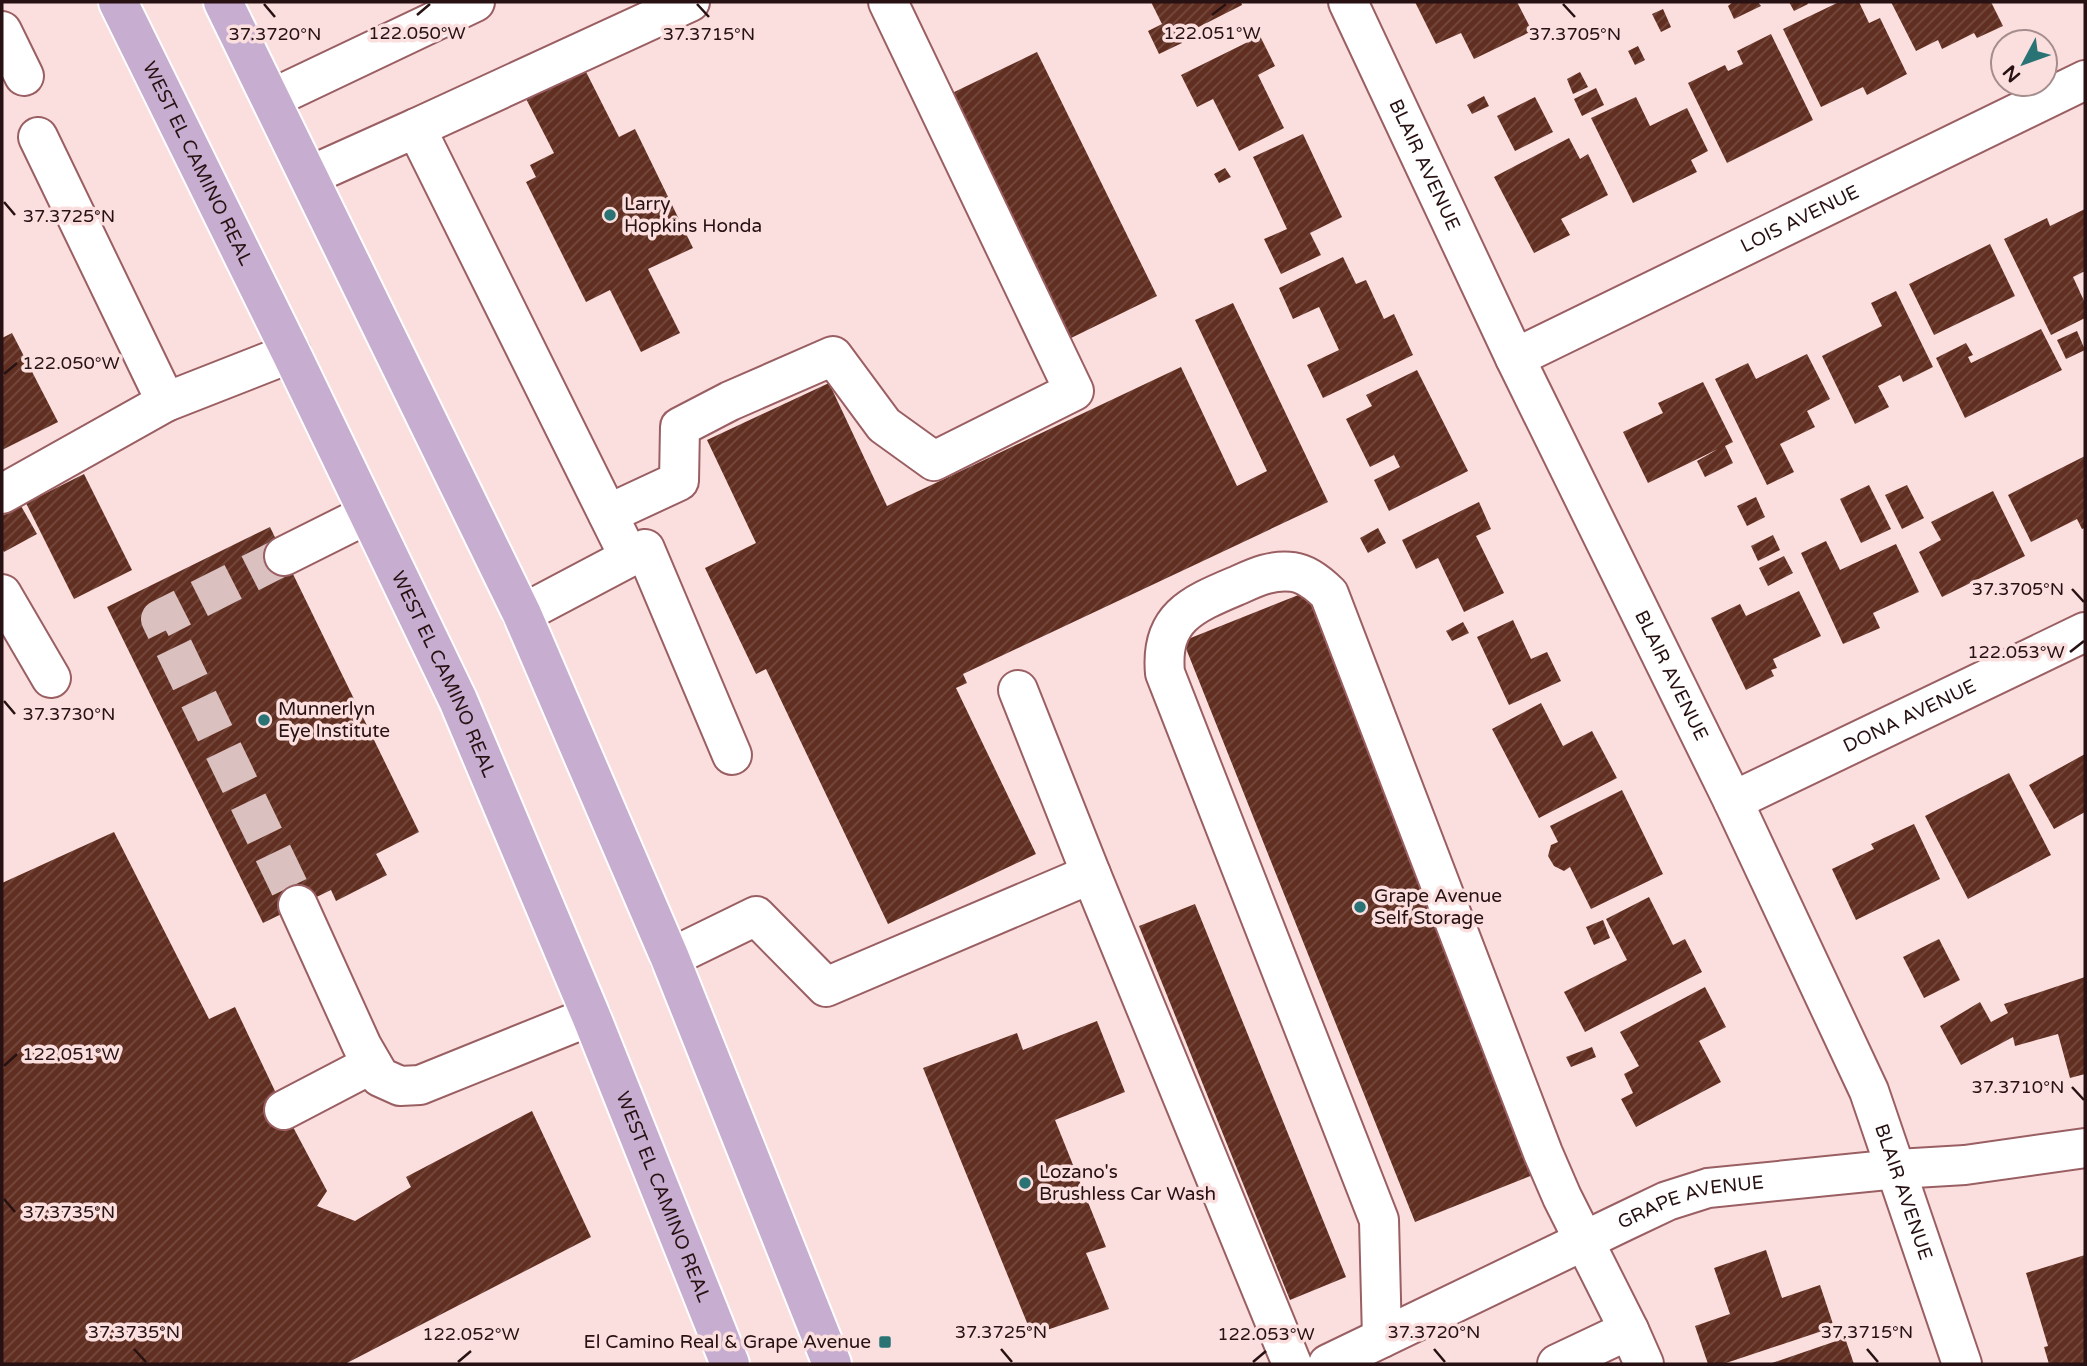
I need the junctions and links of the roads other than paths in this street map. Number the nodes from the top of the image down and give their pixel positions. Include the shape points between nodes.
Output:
1 (118, 2) edge
2 (223, 2) edge
3 (475, 2) edge
4 (690, 2) edge
5 (888, 2) edge
6 (1348, 2) edge
7 (2, 31) edge
8 (24, 76) dead end
9 (2085, 80) edge
10 (271, 99) junction
11 (416, 128) junction
12 (38, 137) dead end
13 (309, 176) junction
14 (291, 353) junction
15 (1515, 358) junction
16 (166, 402) junction
17 (2, 495) edge
18 (368, 513) junction
19 (608, 514) junction
20 (284, 556) tunnel mouth
21 (629, 557) junction
22 (2, 594) edge
23 (522, 614) junction
24 (2085, 632) edge
25 (51, 678) dead end
26 (1018, 690) dead end
27 (732, 755) dead end
28 (1733, 801) junction
29 (1091, 874) junction
30 (298, 905) tunnel mouth
31 (670, 958) junction
32 (591, 1016) junction
33 (372, 1064) junction
34 (284, 1110) dead end
35 (2085, 1148) edge
36 (1897, 1168) junction
37 (1584, 1241) junction
38 (1382, 1338) junction
39 (1637, 1347) edge
40 (730, 1364) edge
41 (832, 1364) edge
42 (1292, 1364) edge
43 (1328, 1364) edge
44 (1558, 1364) edge
45 (1962, 1364) edge

1 - 14 main road, WEST EL CAMINO REAL
2 - 10 main road
3 - 10 street
4 - 11 street
5 - 19 street via 1074,391 934,461 884,425 833,356 680,427 679,481
6 - 15 street, BLAIR AVENUE
7 - 8 street
9 - 15 street, LOIS AVENUE
10 - 13 main road
11 - 13 street
11 - 19 street
12 - 16 street
13 - 23 main road
14 - 16 street
14 - 18 main road, WEST EL CAMINO REAL
15 - 28 street, BLAIR AVENUE
16 - 17 street
18 - 20 street
18 - 32 main road, WEST EL CAMINO REAL via 458,699
19 - 21 street
21 - 23 street
21 - 27 street via 645,549
22 - 25 street
23 - 31 main road
24 - 28 street, DONA AVENUE
26 - 29 street
28 - 36 street, BLAIR AVENUE via 1869,1091
29 - 31 street via 826,987 757,916
29 - 42 street
30 - 33 street
31 - 41 main road
32 - 33 street via 420,1085 400,1086 380,1077
32 - 40 main road, WEST EL CAMINO REAL
33 - 34 street
35 - 36 street, GRAPE AVENUE via 1965,1165
36 - 37 street, GRAPE AVENUE via 1708,1188 1667,1201
36 - 45 street, BLAIR AVENUE
37 - 38 street, GRAPE AVENUE
37 - 38 street via 1543,1153 1329,593 1313,579 1293,572 1266,573 1194,604 1169,634 1163,653 1165,673 1380,1220
37 - 39 street
38 - 43 street, GRAPE AVENUE
39 - 44 street

